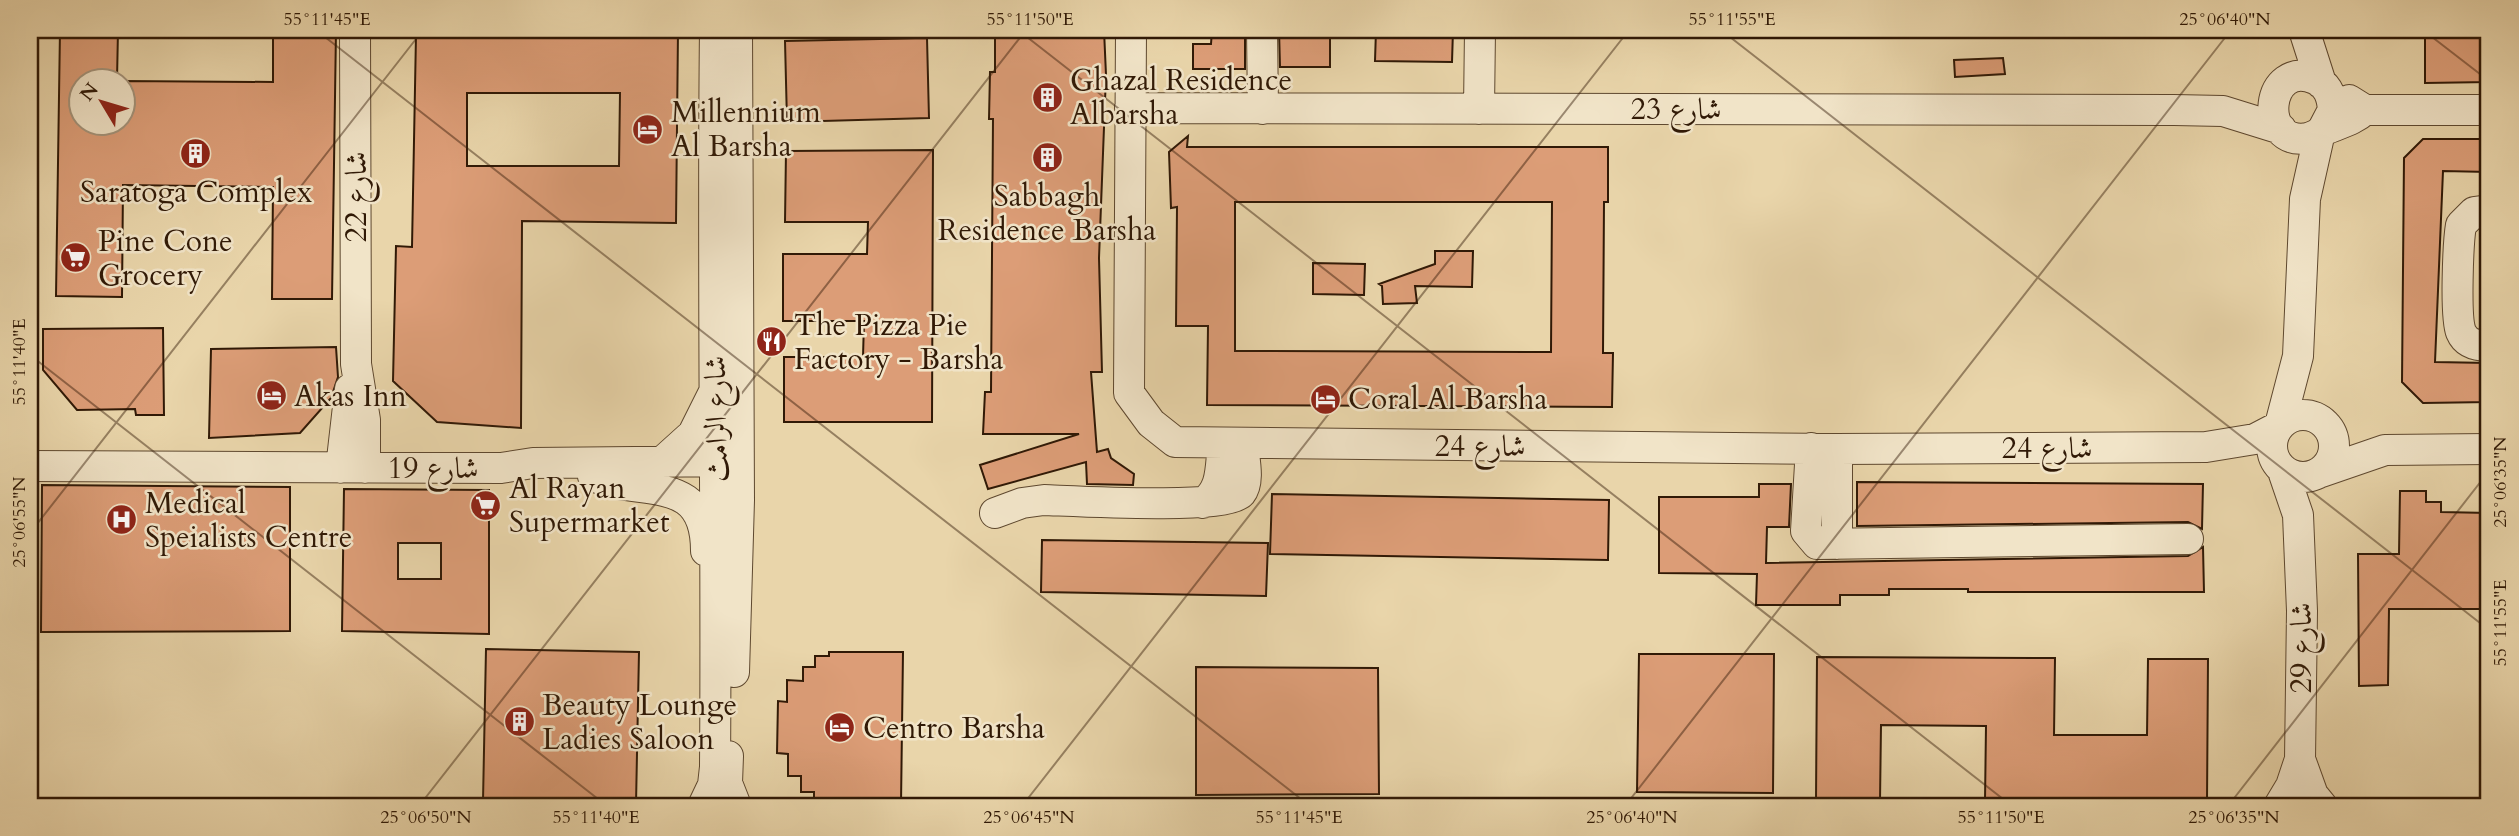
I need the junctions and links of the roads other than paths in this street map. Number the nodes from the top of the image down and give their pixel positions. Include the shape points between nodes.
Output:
1 (355, 30) edge
2 (715, 30) edge
3 (737, 30) edge
4 (1130, 30) edge
5 (1262, 30) edge
6 (1480, 30) edge
7 (2303, 30) edge
8 (2284, 83) junction
9 (2323, 85) junction
10 (1130, 108) junction
11 (1263, 109) junction
12 (1479, 109) junction
13 (2365, 110) junction
14 (2489, 110) edge
15 (2223, 111) junction
16 (2282, 130) junction
17 (2321, 132) junction
18 (2305, 199) junction
19 (2489, 210) edge
20 (2489, 346) edge
21 (2298, 356) junction
22 (716, 387) junction
23 (2320, 421) junction
24 (2279, 426) junction
25 (1233, 445) junction
26 (2216, 446) junction
27 (1824, 449) junction
28 (2489, 449) edge
29 (2385, 450) junction
30 (662, 462) junction
31 (30, 466) edge
32 (353, 468) junction
33 (501, 468) junction
34 (2281, 469) junction
35 (728, 470) junction
36 (2319, 473) junction
37 (593, 476) junction
38 (995, 513) dead end
39 (2299, 537) junction
40 (2188, 539) dead end
41 (716, 613) junction
42 (2300, 759) junction
43 (704, 806) edge
44 (736, 806) edge
45 (2279, 806) edge
46 (2322, 806) edge

1 - 32 street, شارع 22 via 356,364 365,420
2 - 22 street, شارع الرامث via 712,227
3 - 35 street, شارع الرامث
4 - 10 street, شارع 24
5 - 11 street
6 - 12 street
7 - 8 street
7 - 9 street
8 - 9 street via 2303,77
8 - 15 street, شارع 23
8 - 16 street via 2272,107
9 - 13 street
9 - 17 street via 2333,110
10 - 11 street, شارع 23
10 - 25 street, شارع 24 via 1129,393 1161,435 1191,445
11 - 12 street, شارع 23
12 - 15 street, شارع 23
13 - 14 street
13 - 17 street
15 - 16 street, شارع 23
16 - 17 street via 2301,138
16 - 18 street
17 - 18 street
18 - 21 street
19 - 20 street via 2466,218 2460,235 2461,332 2474,345
21 - 23 street
21 - 24 street
22 - 30 street via 693,434
22 - 35 street, شارع الرامث
23 - 24 street via 2296,415
23 - 29 street via 2348,438
23 - 36 street via 2333,438 2333,453
24 - 26 street, شارع 24 via 2255,439
24 - 34 street via 2272,451
25 - 27 street, شارع 24
25 - 38 street via 1213,495 1203,503 1044,500
26 - 27 street, شارع 24
26 - 34 street, شارع 24
27 - 40 street via 1806,531 1816,544
28 - 29 street
29 - 36 street
30 - 33 street, شارع 19 via 533,463
30 - 35 street, شارع 19
31 - 32 street, شارع 19
32 - 33 street, شارع 19
33 - 37 street, شارع 19
34 - 36 street via 2296,477
34 - 39 street, شارع 29 via 2298,515
35 - 37 street, شارع 19
35 - 41 street, شارع الرامث
35 - 44 street, شارع الرامث via 738,624 727,775
36 - 39 street, شارع 29
37 - 41 street via 615,484 659,488 692,507 704,527 708,582
39 - 42 street, شارع 29
41 - 43 street, شارع الرامث via 715,767
42 - 45 street, شارع 29
42 - 46 street, شارع 29

